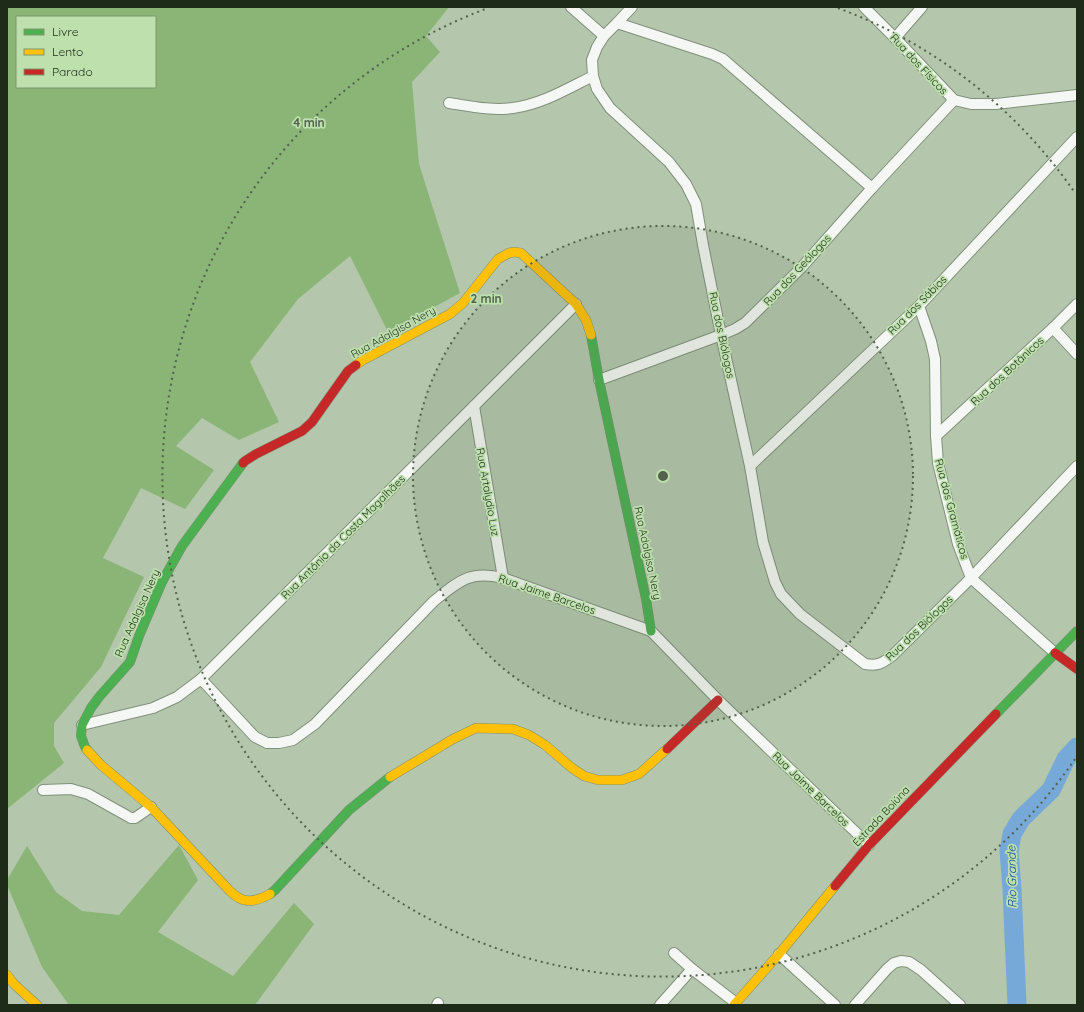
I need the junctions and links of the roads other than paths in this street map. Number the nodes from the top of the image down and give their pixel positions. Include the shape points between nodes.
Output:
1 (571, 7) edge
2 (632, 7) edge
3 (864, 7) edge
4 (922, 7) edge
5 (617, 23) junction
6 (604, 36) junction
7 (895, 38) junction
8 (593, 76) junction
9 (1077, 94) edge
10 (954, 100) junction
11 (449, 104) dead end
12 (1077, 137) edge
13 (872, 188) junction
14 (576, 304) junction
15 (1077, 304) edge
16 (919, 306) junction
17 (1054, 328) junction
18 (721, 335) junction
19 (1077, 354) edge
20 (599, 380) junction
21 (474, 406) junction
22 (936, 436) junction
23 (750, 466) junction
24 (1077, 466) edge
25 (503, 578) junction
26 (971, 578) junction
27 (651, 631) junction
28 (1077, 631) edge
29 (1055, 653) junction
30 (1077, 669) edge
31 (201, 679) junction
32 (718, 700) junction
33 (82, 725) junction
34 (43, 790) dead end
35 (151, 807) junction
36 (869, 844) junction
37 (674, 953) dead end
38 (778, 954) junction
39 (692, 968) junction
40 (7, 975) edge
41 (735, 1004) edge
42 (37, 1005) edge
43 (660, 1005) edge
44 (835, 1005) edge
45 (855, 1005) edge
46 (960, 1005) edge

1 - 6 street
2 - 5 street
3 - 7 street, Rua dos Físicos
4 - 7 street
5 - 6 street, Rua dos Biólogos
5 - 13 street via 722,59
6 - 8 street, Rua dos Biólogos via 592,60
7 - 10 street, Rua dos Físicos
8 - 11 street via 538,103 512,108
8 - 18 street, Rua dos Biólogos via 597,89 610,108 669,162 686,184 696,204
9 - 10 street, Rua dos Físicos via 996,104 971,104
10 - 13 street, Rua dos Geólogos
12 - 16 street, Rua dos Sábios
13 - 18 street, Rua dos Geólogos via 801,268 753,316
14 - 20 main road, Rua Adalgisa Nery via 590,332
14 - 21 street, Rua Antônio da Costa Magalhães
14 - 33 main road, Rua Adalgisa Nery via 521,253 514,251 498,259 463,303 450,314 363,360 348,371 312,422 302,431 256,454 235,473 182,546 162,582 130,662 99,697
15 - 17 street, Rua dos Botânicos
16 - 22 street, Rua dos Gramáticos via 935,359
16 - 23 street, Rua dos Sábios
17 - 19 street
17 - 22 street, Rua dos Botânicos
18 - 20 street, Rua dos Geólogos
18 - 23 street, Rua dos Biólogos
20 - 27 main road, Rua Adalgisa Nery
21 - 25 street, Rua Artalydio Luz
21 - 31 street, Rua Antônio da Costa Magalhães
22 - 26 street, Rua dos Gramáticos via 938,462 958,544
23 - 26 street, Rua dos Biólogos via 763,542 781,594 800,614 865,664 881,664 892,656
24 - 26 street, Rua dos Biólogos
25 - 27 street, Rua Jaime Barcelos
25 - 31 street, Rua Jaime Barcelos via 490,575 475,576 456,583 434,601 315,724 293,740 267,743 255,737
26 - 29 street, Rua dos Gramáticos
27 - 32 street, Rua Jaime Barcelos
28 - 29 main road, Estrada Boiúna
29 - 30 main road
29 - 36 main road, Estrada Boiúna
31 - 33 street, Rua Antônio da Costa Magalhães via 177,697 153,708
32 - 35 main road via 638,774 622,780 598,780 584,776 545,745 513,729 476,728 391,776 349,810 275,890 265,897 252,900 240,899 229,890
32 - 36 street, Rua Jaime Barcelos
33 - 35 main road via 84,747 101,765
34 - 35 street via 71,789 88,794 131,818
36 - 38 main road, Estrada Boiúna
37 - 39 street
38 - 41 main road, Estrada Boiúna
38 - 44 street
39 - 41 street
39 - 43 street
40 - 42 main road
45 - 46 street via 887,969 901,961 909,962 921,970

